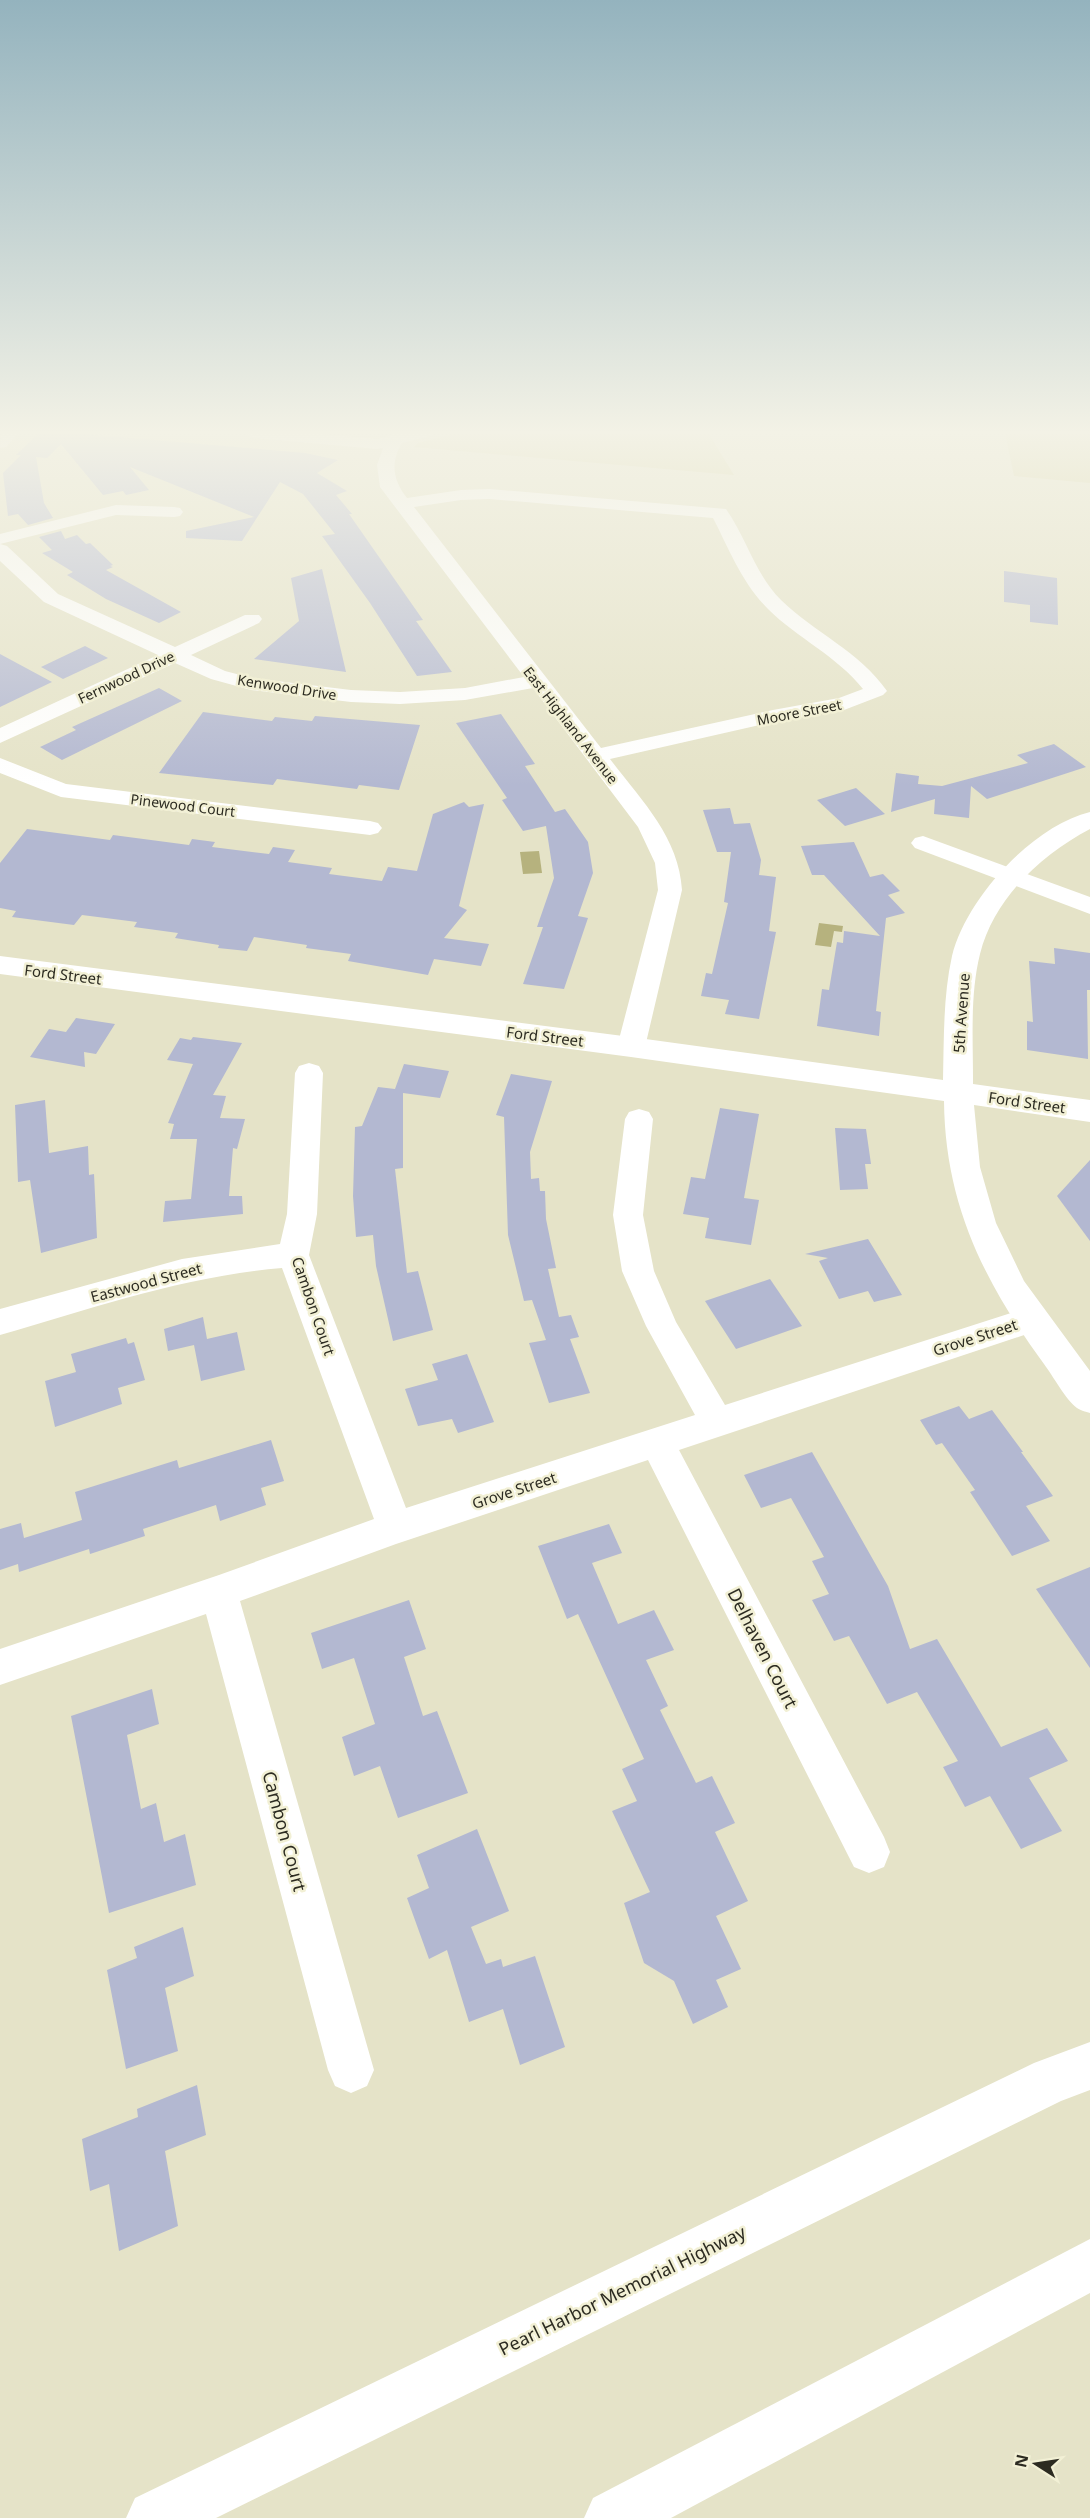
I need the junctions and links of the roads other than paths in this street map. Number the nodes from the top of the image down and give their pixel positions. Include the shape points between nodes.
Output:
1 (0, 550) edge
2 (437, 551) edge
3 (738, 551) edge
4 (252, 619) dead end
5 (174, 655) junction
6 (537, 681) junction
7 (0, 736) edge
8 (595, 756) junction
9 (0, 765) edge
10 (1090, 819) edge
11 (370, 828) dead end
12 (923, 843) dead end
13 (1012, 876) junction
14 (1090, 906) edge
15 (0, 965) edge
16 (631, 1047) junction
17 (309, 1073) dead end
18 (957, 1092) junction
19 (1090, 1111) edge
20 (639, 1119) dead end
21 (293, 1255) junction
22 (1030, 1320) junction
23 (0, 1322) edge
24 (1090, 1398) edge
25 (717, 1422) junction
26 (657, 1443) junction
27 (395, 1528) junction
28 (219, 1592) junction
29 (0, 1666) edge
30 (869, 1852) dead end
31 (1090, 2066) edge
32 (351, 2070) dead end
33 (1090, 2265) edge
34 (155, 2518) edge
35 (613, 2518) edge

1 - 5 street, Kenwood Drive via 51,598
2 - 6 street, East Highland Avenue
3 - 8 street, Moore Street via 760,589 790,617 862,671 876,691 844,704
4 - 5 street, Fernwood Drive
5 - 6 street, Kenwood Drive via 218,675 251,684 351,696 440,697
5 - 7 street, Fernwood Drive
6 - 8 street, East Highland Avenue
8 - 16 street, East Highland Avenue via 664,848 670,870 670,890
9 - 11 street, Pinewood Court via 61,790
10 - 13 main road, 5th Avenue via 1047,844
12 - 13 street
13 - 14 street
13 - 18 main road, 5th Avenue via 989,905 972,937 962,977
15 - 16 main road, Ford Street
16 - 18 main road, Ford Street
17 - 21 street, Cambon Court via 302,1214
18 - 19 main road, Ford Street
18 - 22 main road via 963,1165 974,1205 990,1250
20 - 25 street via 628,1215 638,1271 662,1326
21 - 23 street, Eastwood Street via 252,1257 190,1269
21 - 27 street, Cambon Court
22 - 24 main road
22 - 25 street, Grove Street
25 - 26 street, Grove Street
26 - 27 street, Grove Street
26 - 30 street, Delhaven Court
27 - 28 street, Grove Street
28 - 29 street, Grove Street
28 - 32 street, Cambon Court
31 - 34 main road, Pearl Harbor Memorial Highway via 1051,2080
33 - 35 main road

